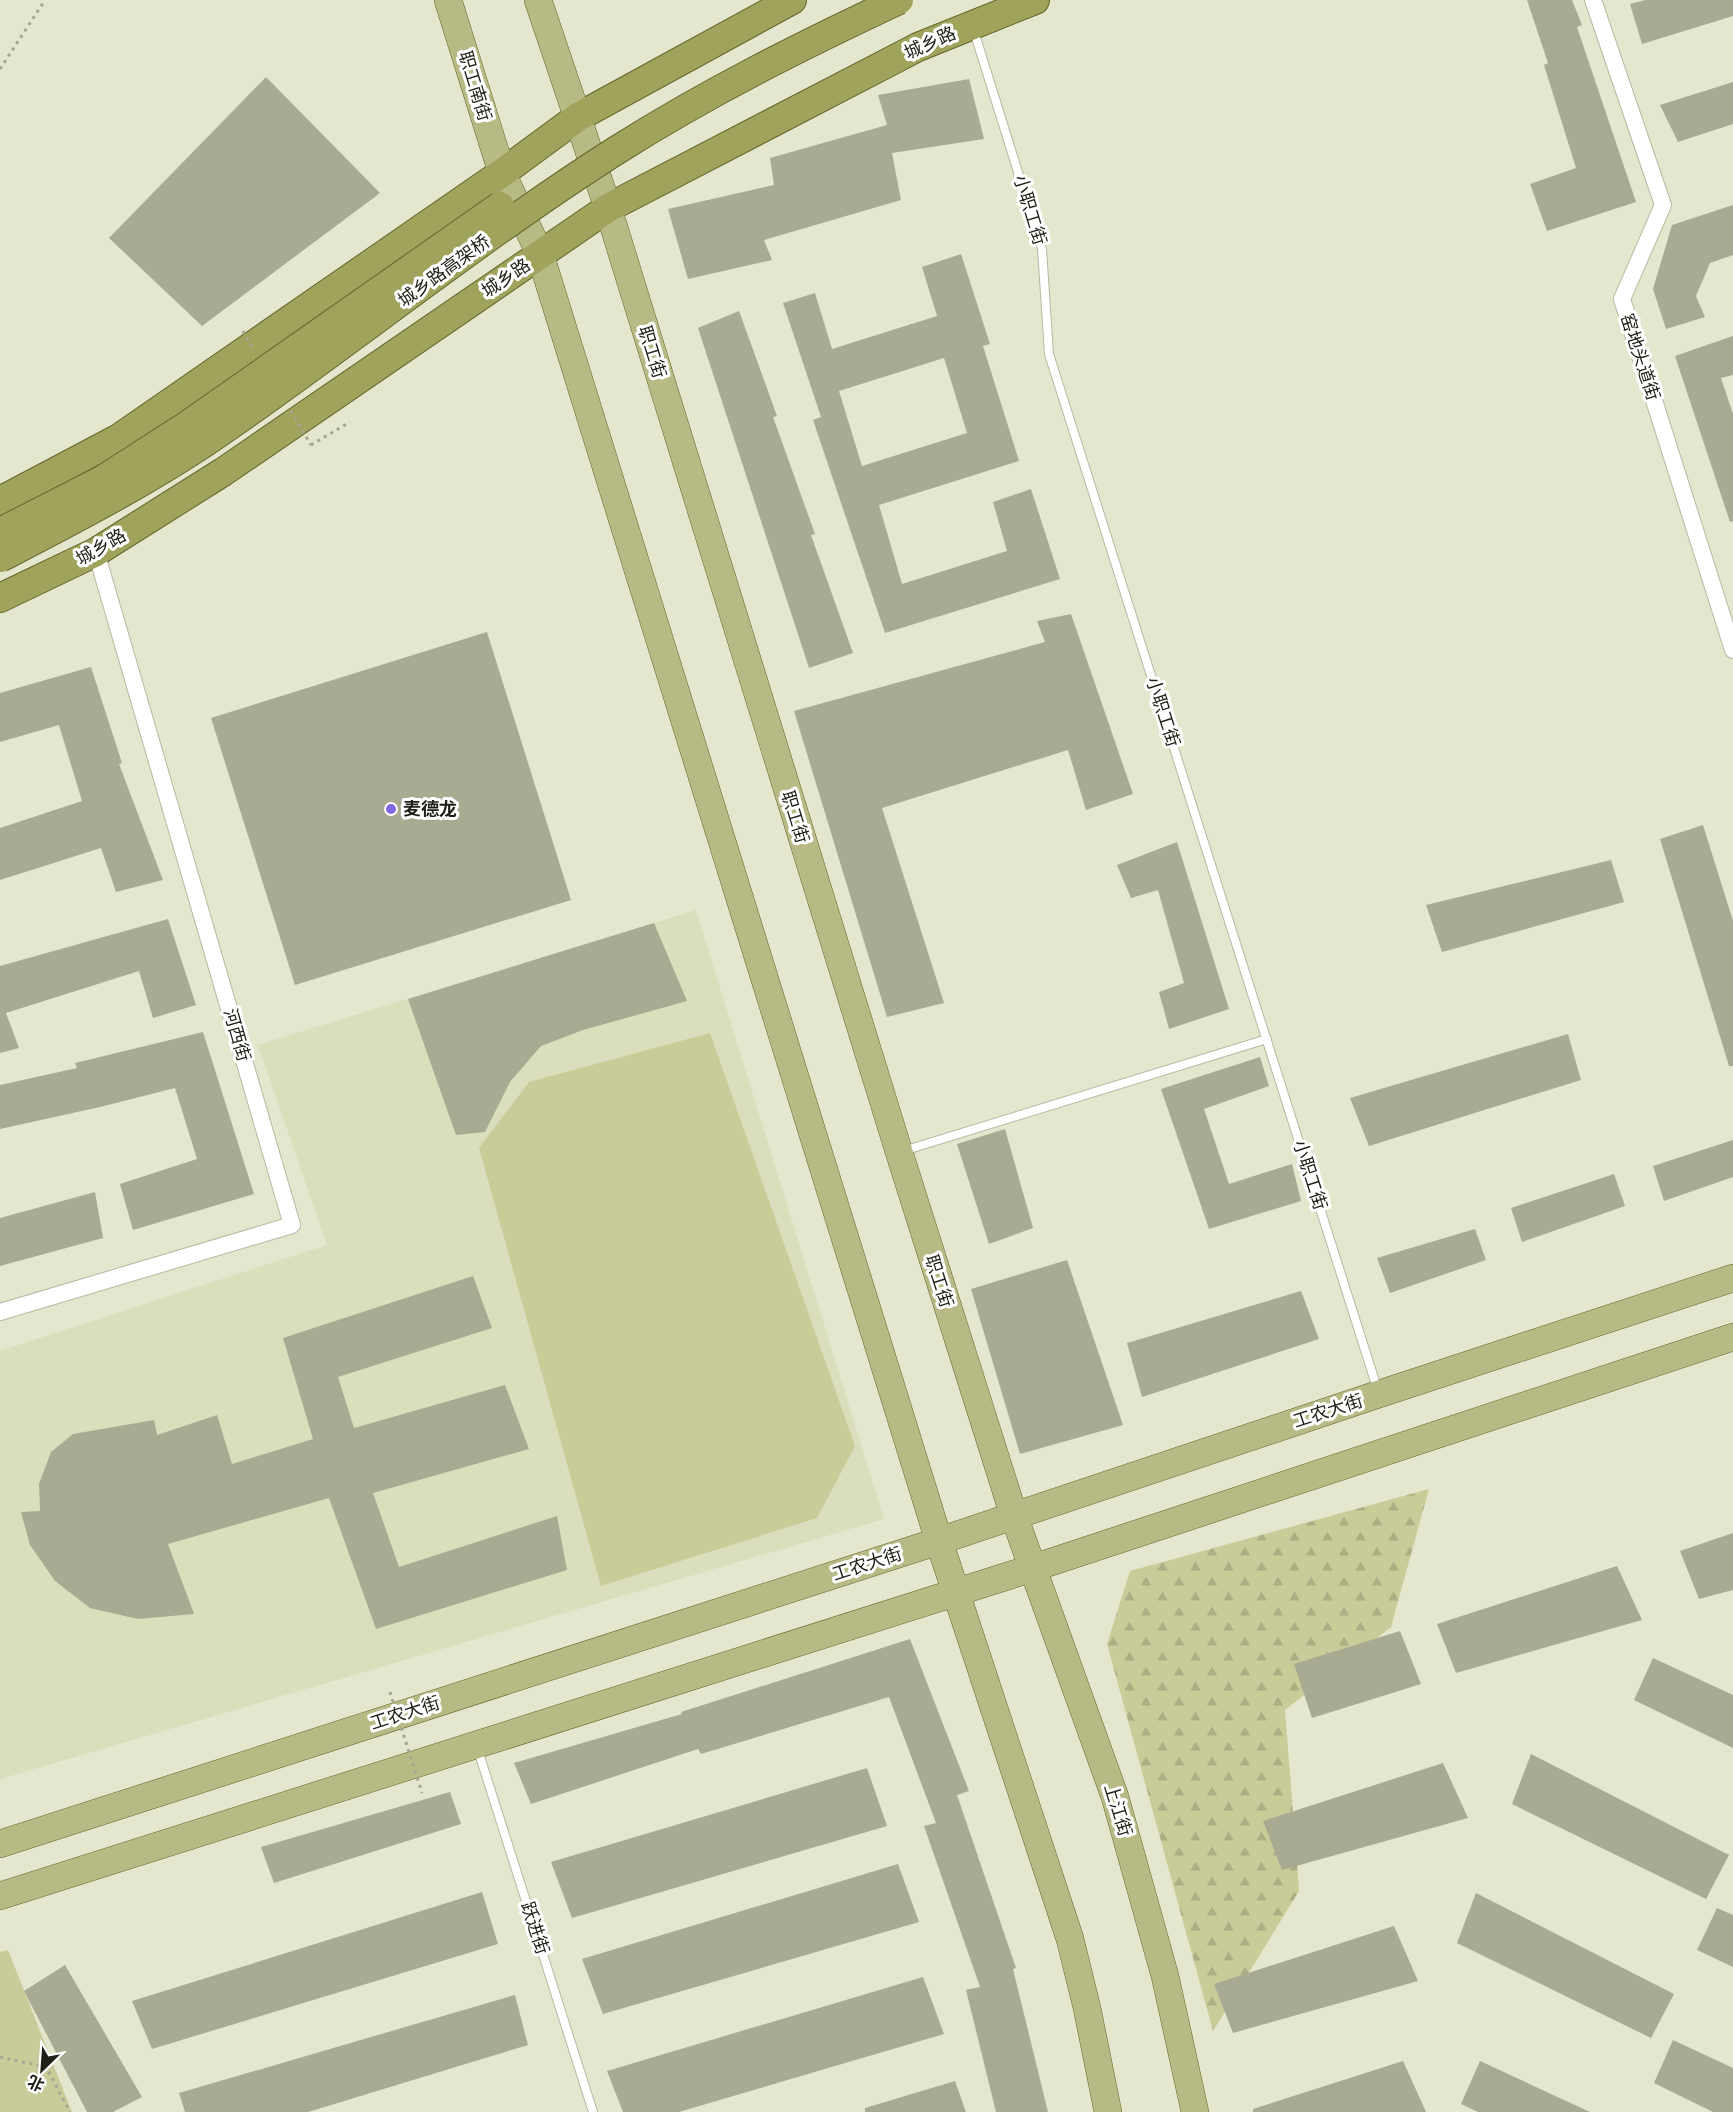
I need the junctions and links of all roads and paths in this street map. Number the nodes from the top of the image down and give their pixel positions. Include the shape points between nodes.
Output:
1 (45, 0) edge
2 (448, 0) edge
3 (538, 0) edge
4 (792, 0) edge
5 (857, 0) edge
6 (899, 0) edge
7 (1035, 0) edge
8 (1593, 0) edge
9 (972, 25) junction
10 (0, 69) edge
11 (578, 117) junction
12 (502, 173) junction
13 (608, 208) junction
14 (540, 254) junction
15 (350, 422) dead end
16 (311, 445) dead end
17 (0, 501) edge
18 (0, 532) edge
19 (96, 552) junction
20 (0, 558) edge
21 (0, 598) edge
22 (1733, 650) edge
23 (1267, 1039) junction
24 (899, 1152) junction
25 (1733, 1278) edge
26 (0, 1312) edge
27 (1733, 1337) edge
28 (1379, 1394) junction
29 (1014, 1516) junction
30 (939, 1540) junction
31 (1033, 1568) junction
32 (956, 1592) junction
33 (390, 1692) dead end
34 (476, 1744) junction
35 (422, 1792) dead end
36 (0, 1844) edge
37 (0, 1896) edge
38 (0, 2057) edge
39 (69, 2112) edge
40 (593, 2112) edge
41 (1108, 2112) edge
42 (1195, 2112) edge

1 - 10 path
2 - 12 main road, 职工南街
3 - 11 main road
4 - 11 highway
5 - 18 highway, 城乡路高架桥, bridge via 732,62 606,135 189,424 102,480
6 - 20 highway, 城乡路高架桥, bridge via 741,79 618,149 224,430 117,497
7 - 9 highway, 城乡路
8 - 22 street, 窑地头道街 via 1663,205 1622,299
9 - 13 highway, 城乡路 via 918,47
9 - 23 lane, 小职工街 via 1042,249 1049,354
11 - 12 highway
11 - 13 main road, 职工街
12 - 14 main road
12 - 17 highway via 119,438
13 - 14 highway, 城乡路
13 - 24 main road, 职工街
14 - 19 highway, 城乡路 via 223,471
14 - 30 main road
15 - 16 path
19 - 21 highway, 城乡路
19 - 26 street, 河西街 via 292,1225
23 - 24 lane
23 - 28 lane, 小职工街
24 - 29 main road, 职工街
25 - 28 main road, 工农大街
27 - 31 main road
28 - 29 main road, 工农大街
29 - 30 main road, 工农大街
29 - 31 main road, 上江街
30 - 32 main road
30 - 36 main road, 工农大街
31 - 32 main road
31 - 42 main road, 上江街 via 1115,1797 1165,1976
32 - 34 main road
32 - 41 main road via 1070,1939
33 - 35 path, bridge
34 - 37 main road
34 - 40 lane, 跃进街
38 - 39 path via 46,2067

